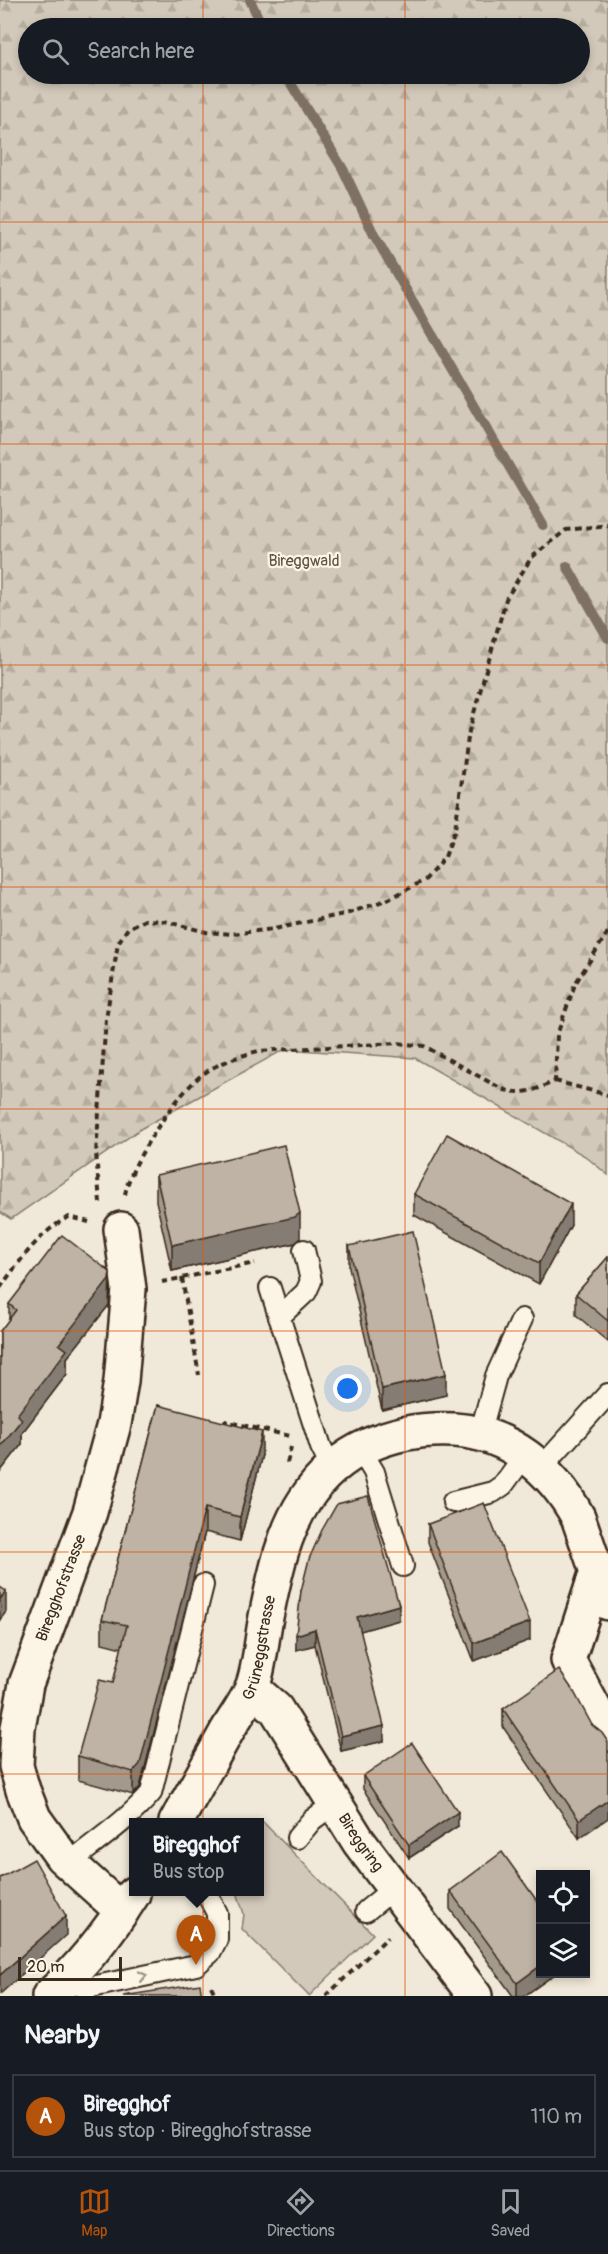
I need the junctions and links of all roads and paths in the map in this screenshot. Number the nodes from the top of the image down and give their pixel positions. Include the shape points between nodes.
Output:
1 (608, 525) edge
2 (608, 932) edge
3 (555, 1081) junction
4 (608, 1095) edge
5 (111, 1227) junction
6 (304, 1250) dead end
7 (220, 1271) dead end
8 (0, 1288) edge
9 (270, 1288) dead end
10 (279, 1317) junction
11 (522, 1319) dead end
12 (199, 1375) dead end
13 (608, 1394) edge
14 (222, 1430) edge
15 (480, 1434) junction
16 (360, 1449) junction
17 (288, 1461) dead end
18 (533, 1461) junction
19 (332, 1469) junction
20 (453, 1502) dead end
21 (403, 1566) dead end
22 (597, 1571) junction
23 (203, 1585) dead end
24 (608, 1603) edge
25 (252, 1688) junction
26 (608, 1734) edge
27 (335, 1803) junction
28 (178, 1818) edge
29 (297, 1838) dead end
30 (69, 1863) junction
31 (394, 1888) junction
32 (208, 1896) edge
33 (128, 1901) edge
34 (366, 1911) dead end
35 (396, 1929) dead end
36 (58, 1988) edge
37 (326, 1996) edge
38 (475, 1996) edge

1 - 5 path via 566,530 531,558 506,599 470,731 455,829 445,857 425,880 389,899 349,913 274,928 232,934 145,920 128,928 118,943 106,1019 96,1152
2 - 3 path via 575,984 557,1035
3 - 4 path
3 - 5 path via 532,1092 515,1094 424,1046 397,1042 258,1051 236,1057 204,1072 147,1143
5 - 8 path via 69,1217 56,1223 21,1259
5 - 30 street, Biregghofstrasse via 129,1289 114,1424 90,1512 31,1666 18,1728 16,1766 22,1790 34,1818
6 - 10 lane via 311,1281 306,1292
7 - 12 path via 182,1278
9 - 10 lane
10 - 19 lane via 321,1447
11 - 15 lane via 496,1376
13 - 18 lane
14 - 17 path via 225,1421 293,1437
15 - 16 street, Grüneggstrasse via 434,1429 402,1432
15 - 18 street, Grüneggstrasse via 513,1446
16 - 19 street, Grüneggstrasse
16 - 21 lane via 374,1472
18 - 20 lane via 493,1492
18 - 22 street, Grüneggstrasse via 566,1495
19 - 25 street, Grüneggstrasse via 305,1499 283,1547
22 - 24 street, Grüneggstrasse
22 - 26 street via 568,1660
23 - 30 lane via 151,1793
25 - 27 street, Bireggring via 276,1709
25 - 28 street, Grüneggstrasse
27 - 29 lane via 312,1820
27 - 31 street, Bireggring
30 - 33 street, Biregghofstrasse
31 - 34 lane
31 - 38 street, Bireggring
36 -> 32 lane via 87,1988 196,1965 210,1953 217,1940 217,1913
33 - 36 street
35 - 37 path

